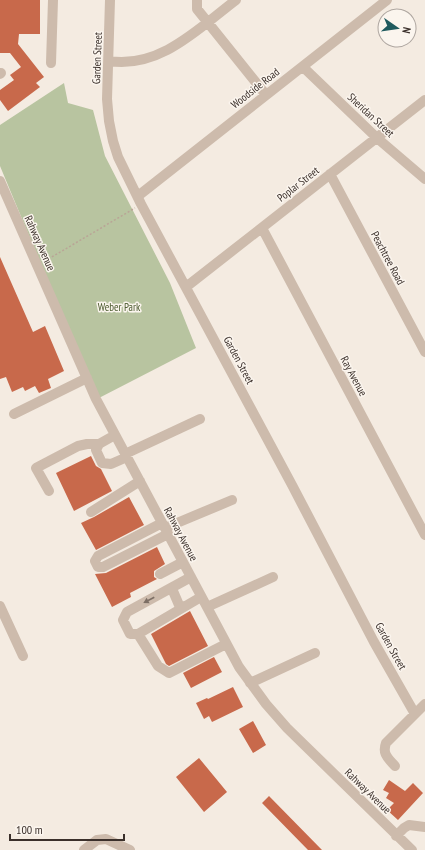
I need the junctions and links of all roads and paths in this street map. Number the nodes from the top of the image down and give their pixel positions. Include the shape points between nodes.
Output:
1 (53, 0) edge
2 (110, 0) edge
3 (197, 0) edge
4 (236, 0) edge
5 (387, 0) edge
6 (207, 22) junction
7 (109, 61) junction
8 (51, 62) dead end
9 (302, 67) junction
10 (266, 95) junction
11 (425, 100) edge
12 (377, 138) junction
13 (330, 174) junction
14 (425, 179) edge
15 (0, 181) edge
16 (3, 197) edge
17 (140, 200) junction
18 (262, 228) junction
19 (37, 265) junction
20 (186, 287) junction
21 (425, 352) edge
22 (87, 378) junction
23 (14, 414) dead end
24 (200, 419) dead end
25 (115, 435) junction
26 (98, 447) junction
27 (126, 456) junction
28 (140, 481) junction
29 (49, 491) dead end
30 (232, 500) dead end
31 (91, 512) dead end
32 (165, 528) junction
33 (424, 530) edge
34 (182, 562) junction
35 (160, 574) dead end
36 (191, 577) junction
37 (273, 577) dead end
38 (173, 587) junction
39 (201, 597) junction
40 (0, 606) edge
41 (184, 607) junction
42 (207, 608) junction
43 (138, 634) junction
44 (226, 644) junction
45 (315, 653) dead end
46 (23, 656) dead end
47 (250, 683) junction
48 (425, 704) edge
49 (415, 714) junction
50 (395, 766) dead end
51 (425, 827) edge
52 (396, 836) junction
53 (84, 850) edge
54 (130, 850) edge
55 (412, 850) edge

1 - 8 street
2 - 7 street, Garden Street
3 - 6 street via 197,9
4 - 6 street
5 - 9 street, Woodside Road
6 - 7 street via 180,43 152,57 128,62
6 - 10 street
7 - 17 street, Garden Street via 107,99 113,141 124,171
9 - 10 street, Woodside Road
9 - 12 street, Sheridan Street
10 - 17 street, Woodside Road
11 - 12 street, Poplar Street
12 - 13 street, Poplar Street
12 - 14 street, Sheridan Street
13 - 18 street, Poplar Street
13 - 21 street, Peachtree Road
15 - 16 street, Rahway Avenue
16 - 19 street, Rahway Avenue
17 - 19 path
17 - 20 street, Garden Street
18 - 20 street, Poplar Street
18 - 33 street, Ray Avenue
19 - 22 street, Rahway Avenue
20 - 49 street, Garden Street via 374,642
22 - 23 street
22 - 25 street, Rahway Avenue
24 - 27 street
25 - 26 street
25 - 27 street, Rahway Avenue
26 - 27 street via 102,463 111,464
26 - 29 street via 87,444 78,446 36,468
27 - 28 street, Rahway Avenue
28 - 31 street
28 - 32 street, Rahway Avenue
30 - 32 street
32 - 32 street via 98,556 95,561 98,567 103,567
32 - 34 street, Rahway Avenue
34 - 35 street
34 - 36 street, Rahway Avenue
36 - 38 street
36 - 39 street, Rahway Avenue
37 - 42 street
38 - 41 street via 179,605
38 -> 43 street via 125,614 123,620 127,630 130,634
39 - 41 street
39 - 42 street, Rahway Avenue
40 - 46 street
41 - 43 street
42 - 44 street, Rahway Avenue
43 - 44 street via 158,666 169,673
44 - 47 street, Rahway Avenue
45 - 47 street
47 - 52 street, Rahway Avenue via 287,728
48 - 49 street
49 - 50 street via 386,743 384,753
51 - 52 street via 409,825
52 - 55 street, Rahway Avenue
53 - 54 street via 97,840 106,839

